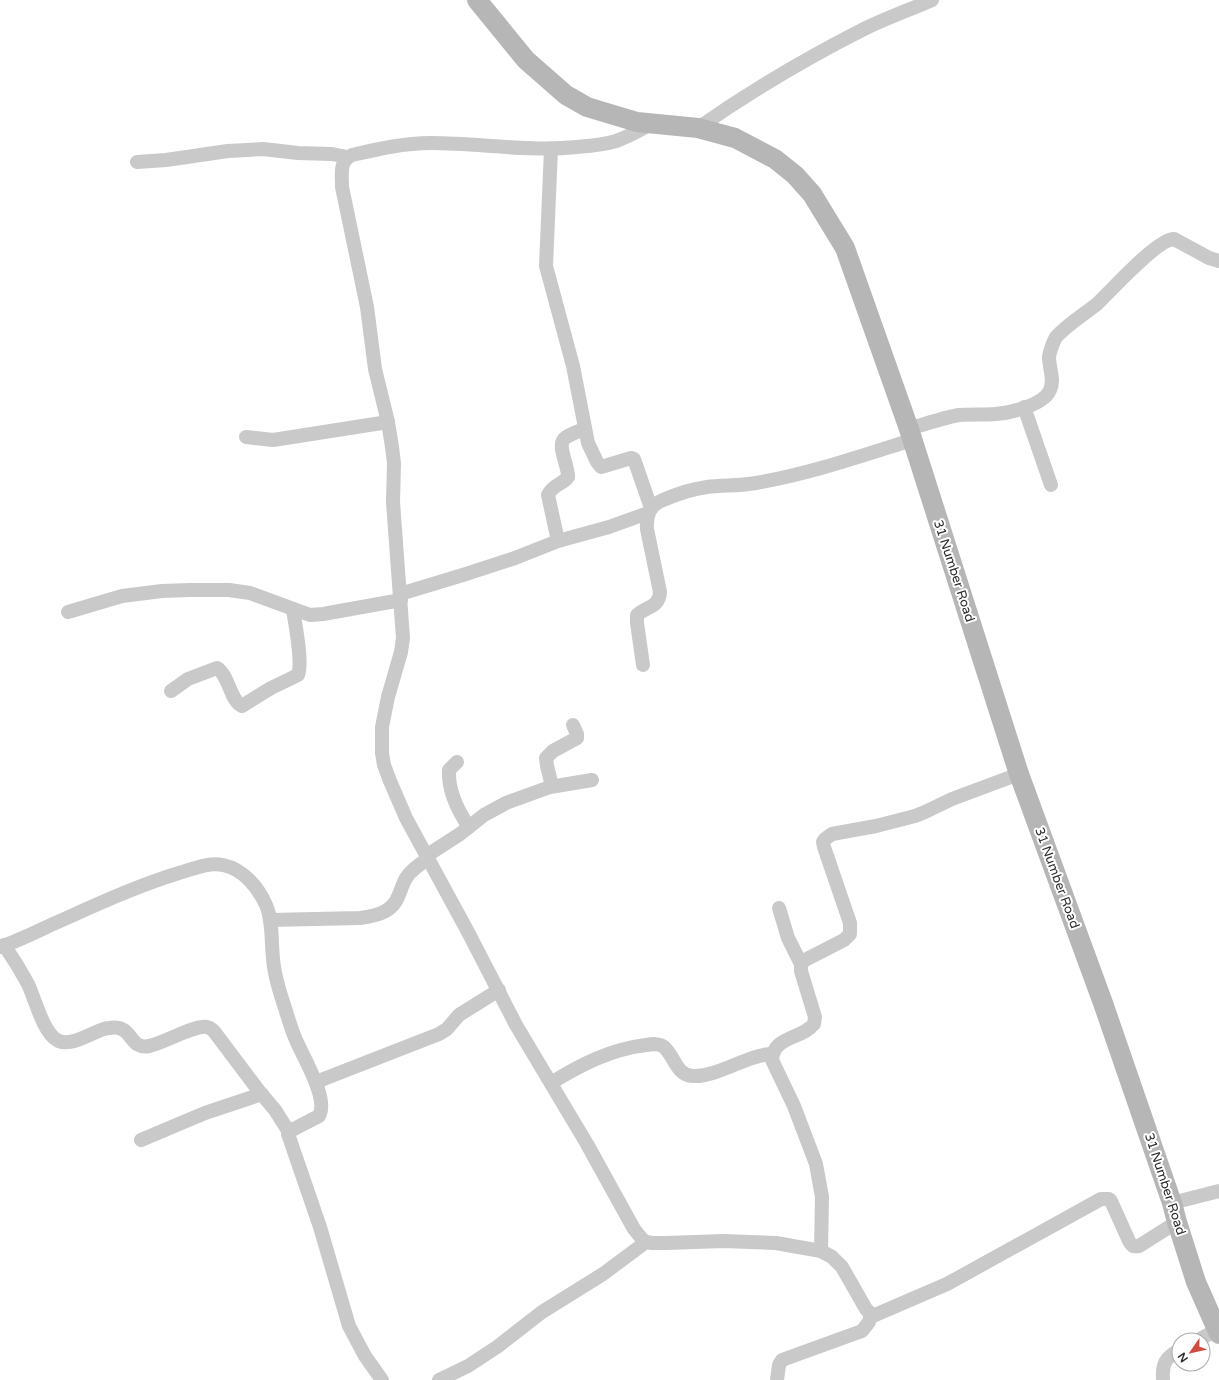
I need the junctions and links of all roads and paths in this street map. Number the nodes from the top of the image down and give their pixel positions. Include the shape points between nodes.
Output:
1 (477, 0) edge
2 (932, 0) edge
3 (652, 124) junction
4 (698, 128) junction
5 (551, 149) junction
6 (347, 157) junction
7 (137, 162) dead end
8 (1219, 261) edge
9 (1024, 407) junction
10 (388, 422) junction
11 (585, 428) junction
12 (910, 435) junction
13 (246, 438) dead end
14 (1051, 486) dead end
15 (650, 510) junction
16 (558, 541) junction
17 (401, 597) junction
18 (293, 609) junction
19 (68, 612) dead end
20 (643, 665) dead end
21 (172, 691) dead end
22 (573, 725) dead end
23 (456, 762) dead end
24 (1019, 774) junction
25 (592, 780) dead end
26 (552, 786) junction
27 (469, 827) junction
28 (427, 858) junction
29 (779, 908) dead end
30 (270, 920) junction
31 (2, 946) edge
32 (800, 964) junction
33 (499, 990) junction
34 (772, 1054) junction
35 (316, 1082) junction
36 (551, 1083) junction
37 (262, 1094) junction
38 (289, 1132) junction
39 (141, 1140) dead end
40 (1219, 1191) edge
41 (1174, 1212) junction
42 (646, 1242) junction
43 (822, 1251) junction
44 (871, 1314) junction
45 (1218, 1332) edge
46 (1171, 1356) edge
47 (382, 1380) edge
48 (440, 1380) edge
49 (777, 1380) edge
50 (1163, 1380) edge

1 - 3 main road, 31 Number Road via 526,60 566,95 587,107
2 - 4 street via 863,30 805,60
3 - 4 main road, 31 Number Road
3 - 5 street via 615,141
4 - 12 main road, 31 Number Road via 735,138 775,159 795,175 812,194 846,248
5 - 6 street via 429,143 373,150
5 - 11 street via 546,266
6 - 7 street via 263,149
6 - 10 street via 342,168 342,187 367,306 375,369
8 - 9 street via 1174,239 1169,239 1144,258 1102,299 1056,337 1050,357 1050,392
9 - 12 street via 996,414 960,415
9 - 14 street
10 - 13 street via 273,440
10 - 17 street via 394,463 393,502
11 - 15 street via 592,454 601,467 634,459
11 - 16 street via 562,441 568,478 553,487 548,495
12 - 15 street via 846,461 789,476 755,483 698,488 663,500
12 - 24 main road, 31 Number Road
15 - 16 street via 609,527
15 - 20 street via 646,521 660,592 656,604 637,615
16 - 17 street
17 - 18 street via 316,615
17 - 28 street via 403,638 384,712 382,753 398,802
18 - 19 street via 250,593 190,590 122,596
18 - 21 street via 299,659 298,675 242,706 217,668 188,679
22 - 26 street via 577,738 553,751 546,758
23 - 27 street via 449,770 450,779 456,805
24 - 32 street via 920,814 827,836 823,842 824,847 850,923 850,934 844,940
24 - 41 main road, 31 Number Road via 1103,1003
25 - 26 street
26 - 27 street via 494,809
27 - 28 street
28 - 30 street via 406,878 396,902 386,912 360,918
28 - 33 street
29 - 32 street via 788,938
30 - 31 street via 266,905 251,881 235,869 213,864 141,886
30 - 35 street via 273,959 281,998 295,1039
31 - 37 street via 25,979 46,1026 57,1040 73,1041 103,1028 116,1027 125,1030 136,1044 142,1047 206,1027 213,1030
32 - 34 street via 815,1017 814,1024 806,1031 782,1042
33 - 35 street via 459,1015 440,1034
33 - 36 street via 519,1030
34 - 36 street via 695,1076 684,1074 662,1046 634,1046 596,1058
34 - 43 street via 774,1066 794,1106 816,1164 822,1197
35 - 38 street via 321,1113
36 - 42 street via 634,1229
37 - 38 street
37 - 39 street via 227,1105
38 - 47 street via 349,1326
40 - 41 street
41 - 44 street via 1135,1247 1129,1242 1112,1201 1101,1199 947,1284 883,1313
41 - 45 main road, 31 Number Road via 1196,1282
42 - 43 street via 776,1243
42 - 48 street via 603,1274 542,1312 497,1347
43 - 44 street via 842,1267
44 - 49 street via 862,1331 782,1360
46 - 50 street via 1164,1365

